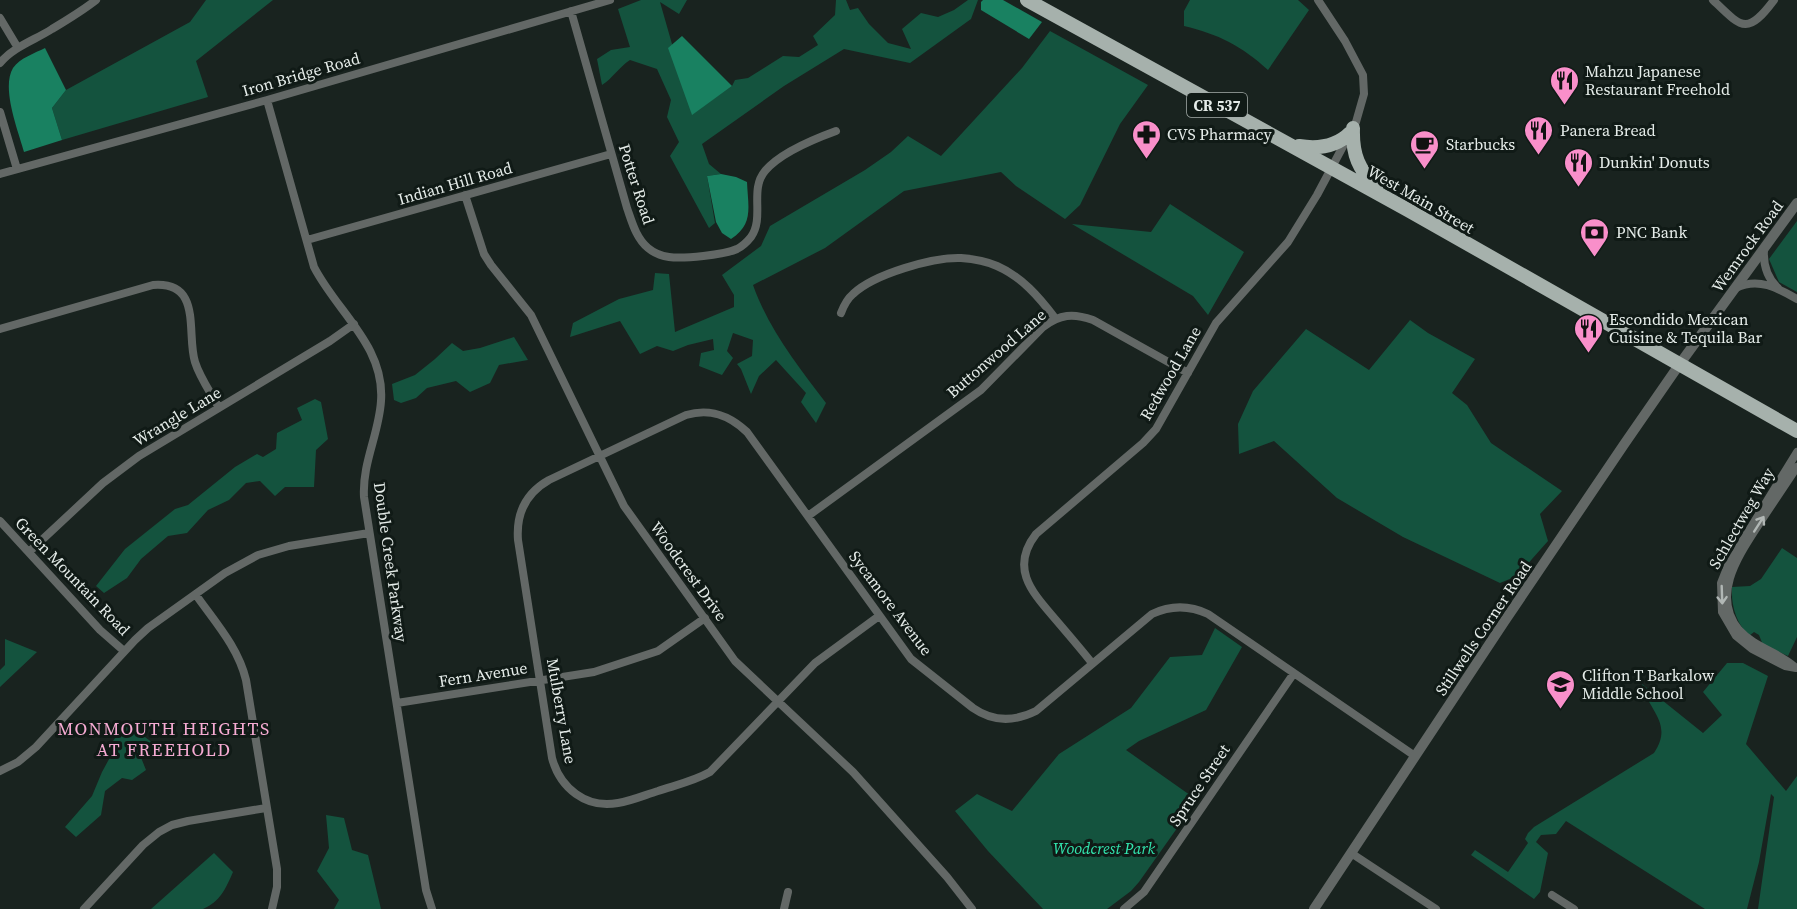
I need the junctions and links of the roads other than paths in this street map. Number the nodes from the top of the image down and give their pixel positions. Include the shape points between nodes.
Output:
1 (96, 0) edge
2 (610, 0) edge
3 (1027, 0) edge
4 (1318, 0) edge
5 (1713, 0) edge
6 (1774, 0) edge
7 (571, 11) junction
8 (0, 18) edge
9 (18, 48) junction
10 (0, 63) edge
11 (267, 100) junction
12 (0, 112) edge
13 (836, 131) dead end
14 (1352, 131) junction
15 (1291, 145) junction
16 (611, 154) junction
17 (1332, 167) junction
18 (17, 169) junction
19 (0, 174) edge
20 (465, 195) junction
21 (1381, 195) junction
22 (1797, 203) edge
23 (307, 240) junction
24 (1764, 249) junction
25 (1778, 288) junction
26 (1733, 290) junction
27 (1797, 299) edge
28 (841, 313) dead end
29 (1055, 318) junction
30 (354, 324) junction
31 (0, 328) edge
32 (1679, 365) junction
33 (1188, 373) junction
34 (219, 408) junction
35 (1797, 431) edge
36 (1797, 452) edge
37 (599, 456) junction
38 (1797, 467) edge
39 (522, 508) joint
40 (808, 516) junction
41 (0, 521) edge
42 (369, 533) junction
43 (29, 552) junction
44 (196, 595) junction
45 (879, 616) junction
46 (705, 618) junction
47 (124, 651) junction
48 (1092, 663) junction
49 (1796, 668) edge
50 (1294, 673) junction
51 (540, 681) junction
52 (778, 701) junction
53 (396, 703) junction
54 (1415, 756) junction
55 (0, 771) edge
56 (266, 808) junction
57 (1351, 853) junction
58 (788, 892) dead end
59 (1551, 895) dead end
60 (84, 909) edge
61 (272, 909) edge
62 (432, 909) edge
63 (784, 909) edge
64 (972, 909) edge
65 (1124, 909) edge
66 (1314, 909) edge
67 (1437, 909) edge
68 (1574, 909) edge

1 - 9 street
2 - 7 street, Iron Bridge Road
3 - 15 main road, West Main Street / CR 537
4 - 14 street, Redwood Lane via 1363,75 1363,103
5 - 6 street via 1735,21 1746,25 1761,17
7 - 11 street, Iron Bridge Road
7 - 16 street, Potter Road
8 - 9 street
9 - 10 street
11 - 18 street, Iron Bridge Road
11 - 23 street, Double Creek Parkway
12 - 18 street
13 - 16 street, Potter Road via 805,142 766,169 757,186 755,230 739,248 722,253 670,257 648,248 638,237
14 - 15 main road via 1339,142 1320,147
14 - 17 street, Redwood Lane
14 - 21 main road via 1360,169
15 - 17 main road, West Main Street / CR 537
16 - 20 street, Indian Hill Road
17 - 21 main road, West Main Street / CR 537
17 - 33 street, Redwood Lane via 1288,242 1216,323
18 - 19 street, Iron Bridge Road
20 - 23 street, Indian Hill Road
20 - 37 street, Woodcrest Drive via 484,254 531,315
21 - 32 main road, West Main Street / CR 537
22 - 24 street, Wemrock Road
23 - 30 street, Double Creek Parkway via 314,267
24 - 25 street via 1768,275
24 - 26 street, Wemrock Road
25 - 26 street via 1744,284
25 - 27 street
26 - 32 street, Wemrock Road
28 - 29 street via 854,292 878,279 932,261 961,258 990,263 1015,276
29 - 33 street, Buttonwood Lane via 1093,320
29 - 40 street, Buttonwood Lane via 981,390
30 - 34 street, Wrangle Lane
30 - 42 street, Double Creek Parkway via 373,354 381,389 364,478
31 - 34 street via 153,285 168,286 178,290 187,301 195,361
32 - 35 main road, West Main Street / CR 537
32 - 54 street, Stillwells Corner Road
33 - 48 street, Redwood Lane via 1151,436 1036,534 1026,552 1024,568 1030,589
34 - 43 street, Wrangle Lane via 120,468
36 -> 49 street, Schlectweg Way via 1728,562 1721,583 1722,612 1736,636 1752,650
37 - 39 street, Sycamore Avenue via 543,484
37 - 40 street, Sycamore Avenue via 686,415 720,414 747,432
37 - 46 street, Woodcrest Drive via 624,506
49 -> 38 street, Schlectweg Way via 1737,628 1727,597 1732,568
39 - 51 street, Mulberry Lane via 518,540
40 - 45 street, Sycamore Avenue
41 - 43 street, Green Mountain Road
42 - 44 street via 258,555
42 - 53 street, Double Creek Parkway
43 - 47 street, Green Mountain Road
44 - 47 street via 148,628
44 - 56 street via 233,646 243,667
45 - 48 street, Sycamore Avenue via 915,663 973,708 991,717 1011,719 1031,713
45 - 52 street, Mulberry Lane via 815,663
46 - 51 street, Fern Avenue via 652,653 594,672
46 - 52 street, Woodcrest Drive via 735,661
47 - 55 street via 36,747
48 - 50 street, Sycamore Avenue via 1152,614 1186,607 1208,614
50 - 54 street, Sycamore Avenue
50 - 65 street, Spruce Street via 1144,891
51 - 52 street, Mulberry Lane via 556,771 577,795 603,804 623,802 710,772
51 - 53 street, Fern Avenue
52 - 64 street, Woodcrest Drive via 853,772
53 - 62 street, Double Creek Parkway
54 - 57 street, Stillwells Corner Road
56 - 60 street via 188,820 159,832
56 - 61 street via 278,879
57 - 66 street, Stillwells Corner Road
57 - 67 street
58 - 63 street
59 - 68 street

